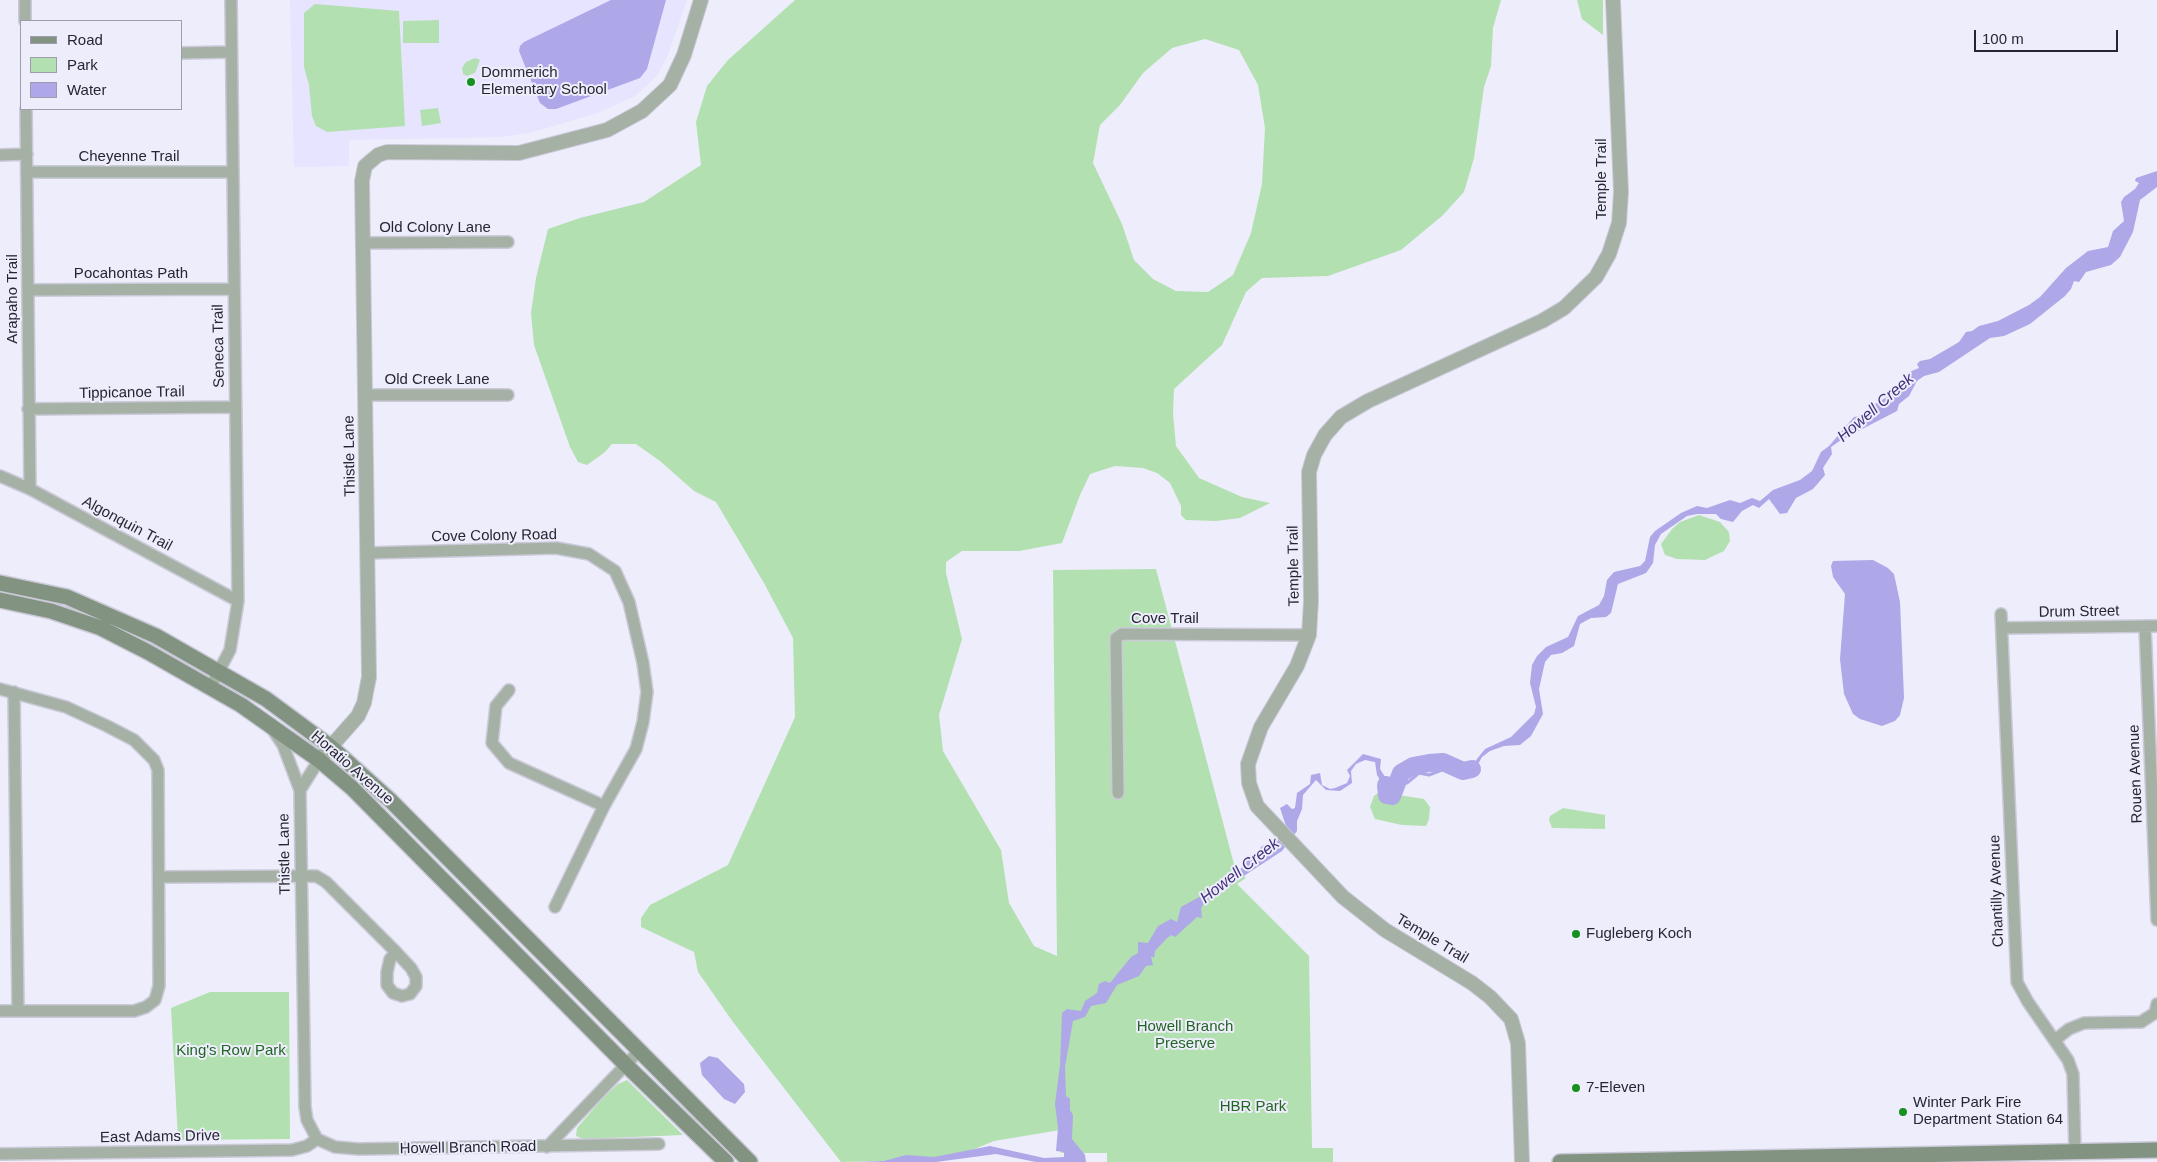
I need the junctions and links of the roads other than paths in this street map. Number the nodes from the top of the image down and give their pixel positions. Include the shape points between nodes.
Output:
1 (25, 0) edge
2 (231, 0) edge
3 (701, 0) edge
4 (1613, 0) edge
5 (25, 20) edge
6 (231, 52) junction
7 (182, 53) edge
8 (26, 110) edge
9 (27, 154) junction
10 (0, 155) edge
11 (27, 172) junction
12 (232, 172) junction
13 (508, 242) dead end
14 (363, 243) junction
15 (233, 289) junction
16 (28, 290) junction
17 (366, 395) junction
18 (508, 396) dead end
19 (235, 407) junction
20 (28, 409) junction
21 (0, 476) edge
22 (30, 489) junction
23 (368, 553) junction
24 (0, 583) edge
25 (0, 600) edge
26 (238, 601) junction
27 (2002, 614) dead end
28 (2151, 626) edge
29 (2002, 628) junction
30 (1309, 635) junction
31 (219, 672) junction
32 (211, 686) junction
33 (0, 689) edge
34 (509, 690) dead end
35 (14, 692) junction
36 (269, 724) junction
37 (331, 746) junction
38 (319, 760) junction
39 (300, 790) junction
40 (1118, 793) dead end
41 (604, 806) junction
42 (302, 875) junction
43 (158, 877) junction
44 (488, 898) junction
45 (555, 907) dead end
46 (474, 911) junction
47 (2157, 920) edge
48 (396, 952) dead end
49 (2156, 1009) edge
50 (18, 1011) junction
51 (0, 1012) edge
52 (2055, 1040) junction
53 (639, 1051) junction
54 (626, 1065) junction
55 (317, 1139) junction
56 (659, 1144) dead end
57 (547, 1147) junction
58 (2157, 1150) edge
59 (2075, 1151) junction
60 (0, 1154) edge
61 (161, 1157) edge
62 (1881, 1158) edge
63 (1738, 1160) edge
64 (726, 1162) edge
65 (750, 1162) edge
66 (1522, 1162) edge
67 (1560, 1162) edge

1 - 5 street
2 - 6 street, Seneca Trail
3 - 14 street, Thistle Lane via 684,55 670,85 642,111 607,130 519,153 387,152 378,155 363,172
4 - 30 street, Temple Trail via 1621,192 1619,223 1609,254 1596,278 1564,308 1368,400 1342,417 1325,435 1312,461 1309,479
6 - 7 street
6 - 12 street, Seneca Trail
8 - 9 street, Arapaho Trail
9 - 10 street
9 - 11 street, Arapaho Trail
11 - 12 street, Cheyenne Trail
11 - 16 street, Arapaho Trail
12 - 15 street, Seneca Trail
13 - 14 street, Old Colony Lane
14 - 17 street, Thistle Lane
15 - 16 street, Pocahontas Path
15 - 19 street, Seneca Trail
16 - 20 street, Arapaho Trail
17 - 18 street, Old Creek Lane
17 - 23 street, Thistle Lane
19 - 20 street, Tippicanoe Trail
19 - 26 street, Seneca Trail
20 - 22 street, Arapaho Trail
21 - 22 street, Algonquin Trail
22 - 26 street, Algonquin Trail
23 - 37 street, Thistle Lane via 369,676 366,694 358,716
23 - 41 street, Cove Colony Road via 556,548 589,554 615,571 628,602 647,692 636,749
24 - 31 main road, Horatio Avenue via 66,597 104,612 156,636
25 - 32 main road, Horatio Avenue via 51,610 101,628
26 - 31 street, Seneca Trail via 234,636
27 - 29 street, Chantilly Avenue
28 - 29 street, Drum Street
28 - 47 street, Rouen Avenue
29 - 52 street, Chantilly Avenue via 2017,982
30 - 40 street, Cove Trail via 1122,634 1116,638
30 - 66 street, Temple Trail via 1297,666 1261,727 1248,764 1254,799 1264,814 1358,911 1472,983 1511,1019 1518,1043
31 - 32 street, Seneca Trail
31 - 37 main road, Horatio Avenue via 266,699
32 - 36 main road, Horatio Avenue
33 - 35 street
34 - 41 street via 496,706 492,743 509,763
35 - 43 street via 91,718 134,740 148,752 158,770
35 - 50 street
36 - 38 main road, Horatio Avenue
36 - 39 street via 283,745
37 - 38 street, Thistle Lane
37 - 44 main road, Horatio Avenue via 392,801
38 - 39 street, Thistle Lane
38 - 46 main road, Horatio Avenue via 352,788
39 - 42 street, Thistle Lane
41 - 45 street, Cove Colony Road
42 - 43 street
42 - 48 street via 316,876 326,882
42 - 55 street, Thistle Lane via 305,1107 307,1120
43 - 50 street via 159,986 155,1000 134,1011
44 - 46 main road
44 - 53 main road, Horatio Avenue
46 - 54 main road, Horatio Avenue
49 - 52 street via 2141,1022 2084,1023
50 - 51 street
52 - 59 street, Chantilly Avenue via 2073,1074
53 - 54 street, Howell Branch Road
53 - 65 main road
54 - 57 street, Howell Branch Road
54 - 64 main road
55 - 57 street, Howell Branch Road via 335,1147 359,1149
55 - 61 street, East Adams Drive via 292,1150
56 - 57 street
58 - 59 main road
59 - 62 main road
60 - 61 street, East Adams Drive
62 - 63 main road
63 - 67 main road

